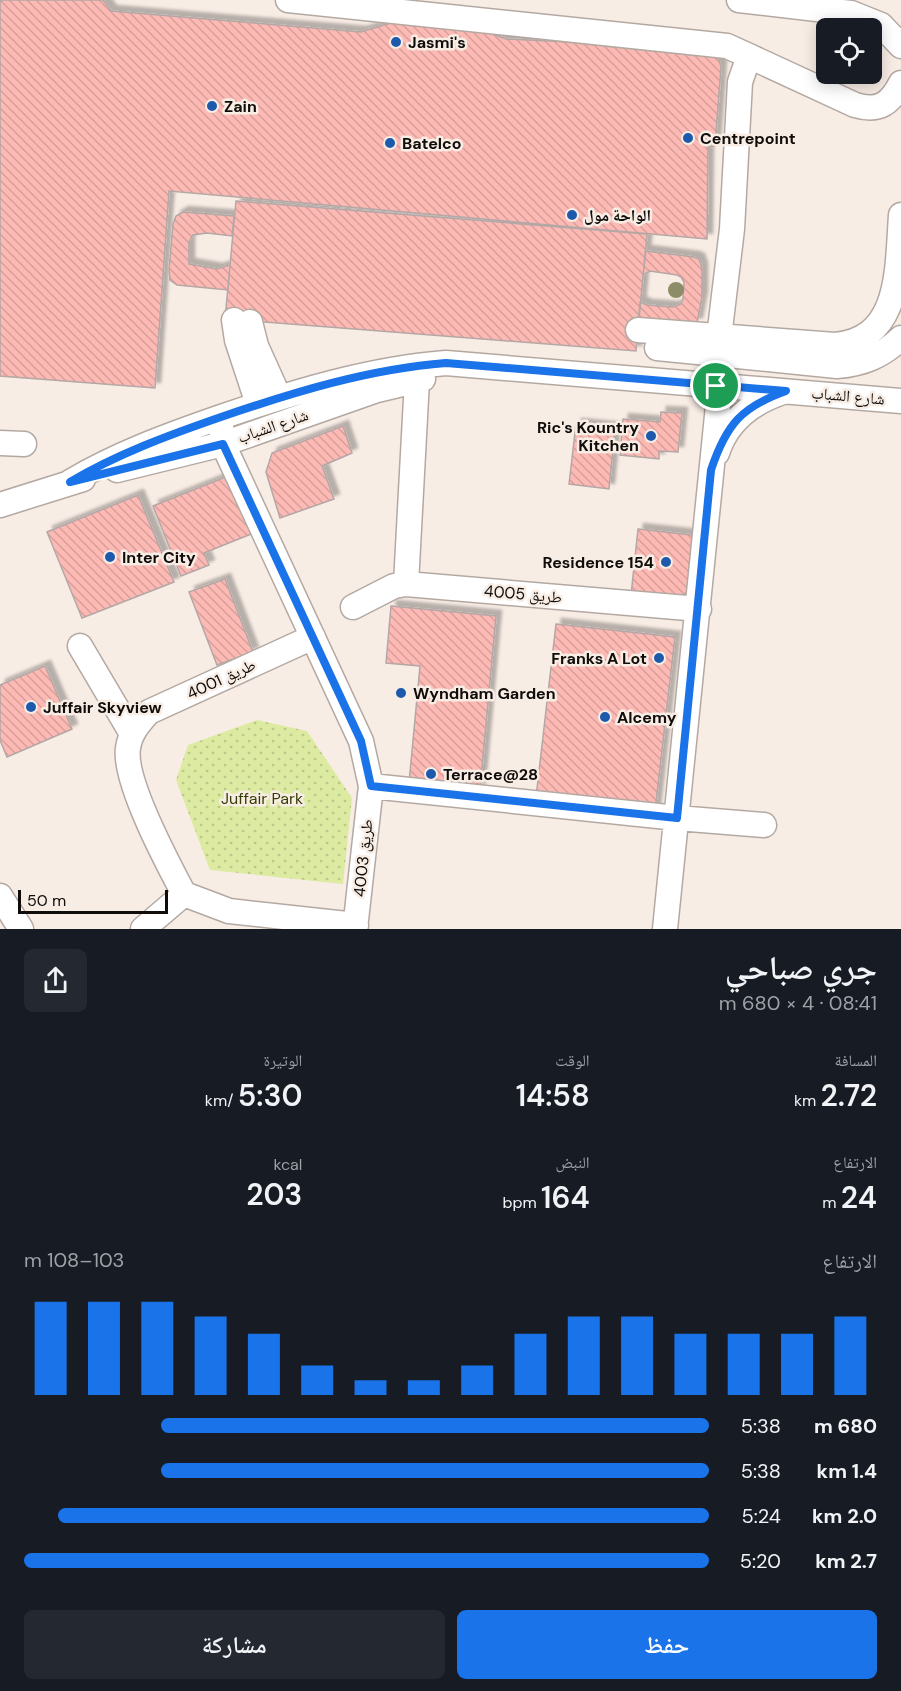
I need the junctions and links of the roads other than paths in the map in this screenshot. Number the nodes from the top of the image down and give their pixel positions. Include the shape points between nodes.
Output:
1 (288, 0) edge
2 (739, 0) edge
3 (901, 46) edge
4 (749, 56) junction
5 (901, 82) edge
6 (901, 215) edge
7 (242, 320) dead end
8 (637, 338) dead end
9 (901, 338) edge
10 (718, 345) junction
11 (474, 366) junction
12 (417, 380) junction
13 (718, 386) junction
14 (786, 391) junction
15 (900, 400) edge
16 (269, 401) junction
17 (220, 418) junction
18 (0, 443) edge
19 (24, 444) dead end
20 (223, 444) junction
21 (711, 470) junction
22 (70, 482) junction
23 (0, 505) edge
24 (406, 584) junction
25 (353, 608) dead end
26 (699, 609) junction
27 (313, 637) junction
28 (80, 646) dead end
29 (132, 734) junction
30 (371, 786) junction
31 (677, 818) junction
32 (764, 825) dead end
33 (184, 894) junction
34 (0, 896) edge
35 (228, 920) edge
36 (355, 927) edge
37 (21, 929) edge
38 (143, 929) edge
39 (665, 929) edge

1 - 4 street via 727,46
2 - 3 street via 851,13 880,25
4 - 5 street via 865,108 886,103
4 - 10 street via 740,82 732,229
6 - 10 street via 896,293 892,308 876,331 850,344
7 - 16 street via 256,346
8 - 10 street
9 - 10 street via 878,356 844,366
10 - 13 street
11 - 12 street, شارع الشباب
11 - 13 street, شارع الشباب
11 - 16 street, شارع الشباب via 446,363 374,372
12 - 20 street, شارع الشباب via 377,390
12 - 24 street
13 - 14 street, شارع الشباب
13 - 21 street
14 - 15 street, شارع الشباب
14 - 21 street via 745,411 730,428
16 - 17 street, شارع الشباب
17 - 20 street, طريق 4003
17 - 22 street, شارع الشباب via 171,434
18 - 19 street
20 - 22 street, شارع الشباب
20 - 27 street, طريق 4003
21 - 26 street
22 - 23 street, شارع الشباب
24 - 25 street, طريق 4005 via 394,586
24 - 26 street, طريق 4005
26 - 31 street
27 - 29 street, طريق 4001 via 149,712
27 - 30 street, طريق 4003 via 361,741
28 - 29 street
29 - 33 street via 128,755 131,780
30 - 31 street
30 - 36 street, طريق 4003
31 - 32 street
31 - 39 street
33 - 35 street
33 - 38 street
34 - 37 street
35 - 36 street

